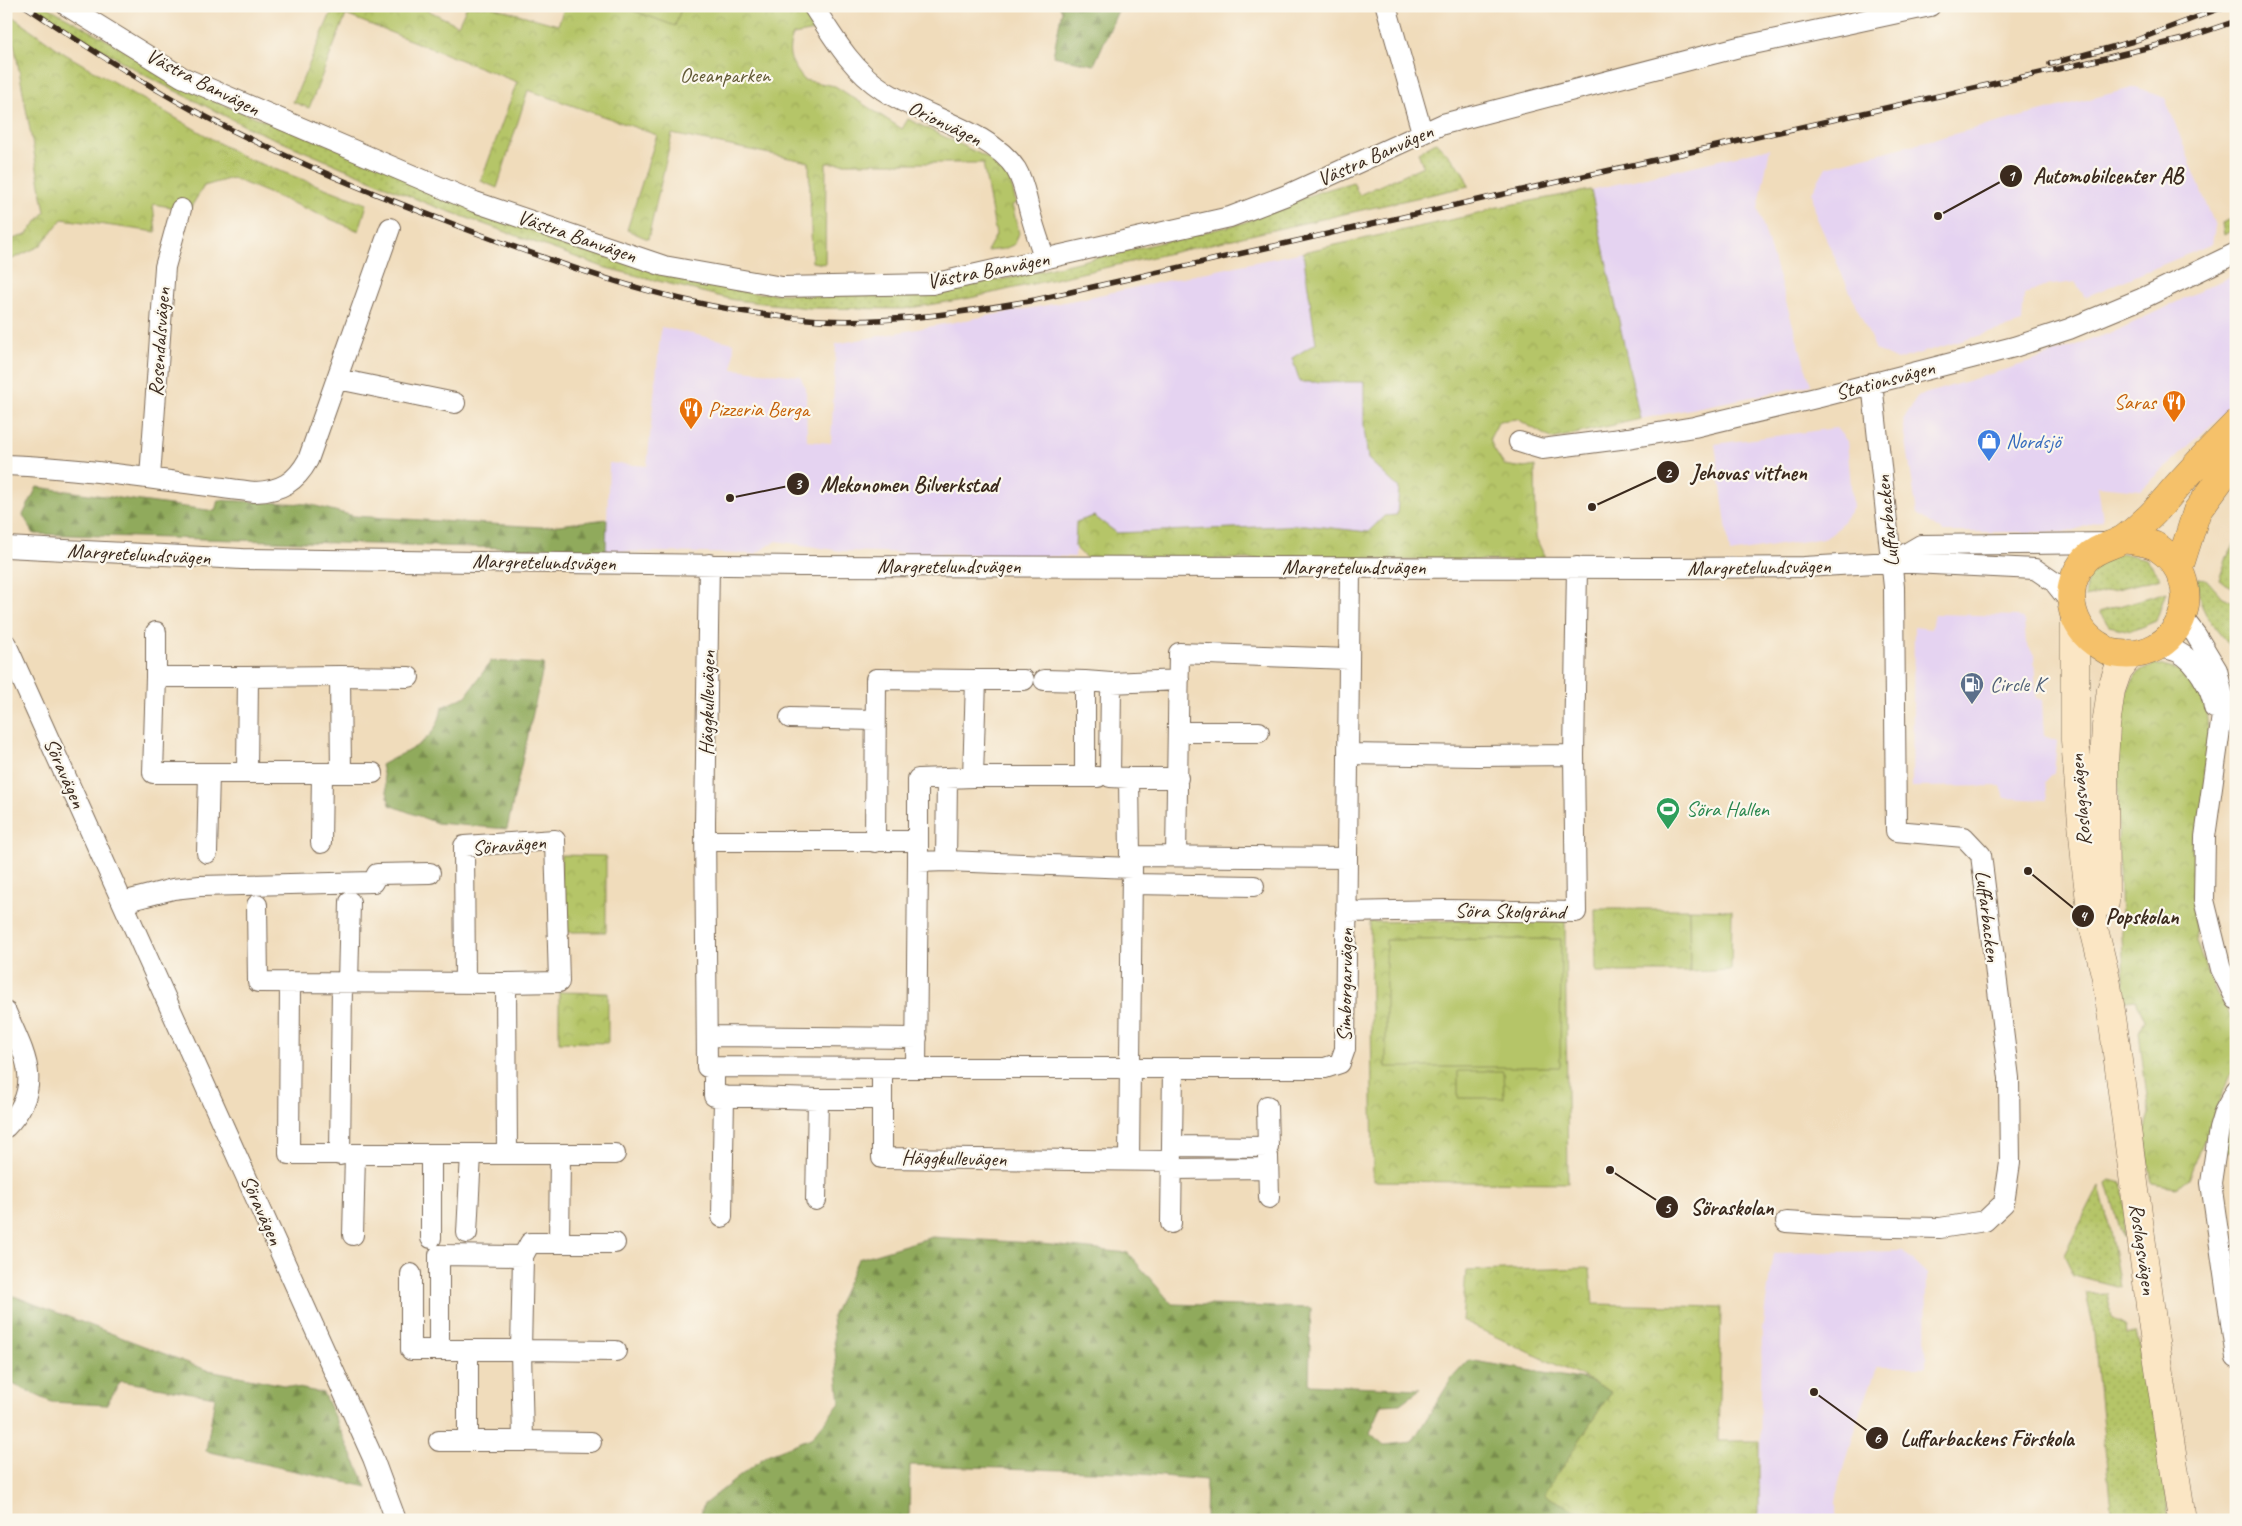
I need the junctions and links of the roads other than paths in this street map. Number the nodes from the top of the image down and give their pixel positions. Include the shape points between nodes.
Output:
1 (67, 6) edge
2 (812, 6) edge
3 (1386, 6) edge
4 (1930, 6) edge
5 (1422, 132) junction
6 (181, 209) dead end
7 (390, 228) dead end
8 (2236, 252) edge
9 (1045, 259) junction
10 (338, 379) junction
11 (1872, 383) junction
12 (454, 403) dead end
13 (2236, 424) edge
14 (1519, 442) dead end
15 (2236, 458) edge
16 (6, 465) edge
17 (150, 477) junction
18 (2118, 541) junction
19 (6, 547) edge
20 (1892, 562) junction
21 (709, 564) junction
22 (1577, 567) junction
23 (1350, 568) junction
24 (2179, 568) junction
25 (2072, 610) junction
26 (2183, 618) junction
27 (156, 632) dead end
28 (6, 644) edge
29 (2158, 647) junction
30 (2130, 654) junction
31 (1349, 659) junction
32 (340, 676) junction
33 (156, 677) junction
34 (248, 677) junction
35 (409, 677) dead end
36 (976, 680) junction
37 (1024, 680) dead end
38 (1044, 680) dead end
39 (1179, 680) junction
40 (1085, 681) junction
41 (1111, 683) junction
42 (790, 718) dead end
43 (875, 720) junction
44 (1178, 732) junction
45 (1259, 732) dead end
46 (2218, 747) junction
47 (1348, 754) junction
48 (1574, 754) junction
49 (209, 773) junction
50 (247, 773) junction
51 (332, 773) junction
52 (373, 773) dead end
53 (973, 777) junction
54 (1085, 777) junction
55 (1110, 777) junction
56 (947, 778) junction
57 (1130, 778) junction
58 (1178, 778) junction
59 (706, 841) junction
60 (875, 842) junction
61 (918, 842) junction
62 (322, 843) dead end
63 (207, 853) dead end
64 (1176, 856) junction
65 (1347, 858) junction
66 (946, 861) junction
67 (918, 862) junction
68 (1131, 869) junction
69 (430, 873) dead end
70 (1254, 886) dead end
71 (123, 902) junction
72 (350, 902) dead end
73 (257, 905) dead end
74 (1346, 912) junction
75 (2106, 978) junction
76 (290, 982) junction
77 (345, 983) junction
78 (465, 983) junction
79 (506, 983) junction
80 (2236, 999) edge
81 (6, 1012) edge
82 (707, 1036) junction
83 (917, 1038) junction
84 (714, 1067) junction
85 (916, 1068) junction
86 (1130, 1068) junction
87 (1173, 1068) junction
88 (882, 1069) junction
89 (2236, 1090) edge
90 (724, 1096) junction
91 (818, 1099) junction
92 (881, 1099) junction
93 (1267, 1106) dead end
94 (6, 1127) edge
95 (1268, 1146) junction
96 (431, 1154) junction
97 (470, 1154) junction
98 (507, 1154) junction
99 (560, 1154) junction
100 (616, 1154) dead end
101 (347, 1155) junction
102 (1172, 1158) junction
103 (1129, 1160) junction
104 (1268, 1168) junction
105 (1269, 1198) dead end
106 (816, 1200) dead end
107 (722, 1217) dead end
108 (1786, 1222) dead end
109 (1171, 1223) dead end
110 (467, 1233) dead end
111 (353, 1235) dead end
112 (431, 1238) dead end
113 (559, 1243) junction
114 (616, 1243) dead end
115 (523, 1256) junction
116 (411, 1274) dead end
117 (2232, 1302) edge
118 (440, 1350) junction
119 (521, 1350) junction
120 (468, 1351) junction
121 (616, 1351) dead end
122 (2236, 1358) edge
123 (439, 1441) dead end
124 (468, 1441) junction
125 (523, 1441) junction
126 (591, 1442) dead end
127 (396, 1520) edge
128 (2182, 1520) edge

1 - 9 street, Västra Banvägen via 182,77 286,123 475,202 664,266 782,288 932,284
2 - 9 street, Orionvägen via 846,56 882,90 1002,152 1022,181
3 - 5 street
4 - 5 street, Västra Banvägen via 1739,47
5 - 9 street, Västra Banvägen via 1287,195 1230,217
6 - 17 street, Rosendalsvägen via 165,267
7 - 10 street
8 - 11 street, Stationsvägen via 2141,299 2069,329
10 - 12 street
10 - 17 street via 308,460 294,480 283,487 255,492
11 - 14 street, Stationsvägen via 1719,422 1628,438 1542,449
11 - 20 street, Luffarbacken
13 - 18 main road, Roslagsvägen via 2148,519
15 - 24 main road via 2198,511
16 - 17 street
18 - 20 street, Margretelundsvägen via 1921,545
18 - 24 main road via 2156,546
18 - 25 main road, Roslagsvägen via 2099,548 2086,559 2074,578
19 - 21 street, Margretelundsvägen via 242,559
20 - 22 street, Margretelundsvägen via 1804,567
20 - 25 street, Margretelundsvägen via 2035,569 2054,582
20 - 108 street, Luffarbacken via 1896,643 1896,831 1964,837 1981,855 2009,1078 2010,1163 2004,1204 1985,1221 1940,1228
21 - 23 street, Margretelundsvägen
21 - 59 street, Häggkullevägen
22 - 23 street, Margretelundsvägen
22 - 48 street, Söra Skolgränd
23 - 31 street, Simborgarvägen
24 - 26 main road via 2186,593
25 - 30 main road via 2088,639 2111,653
25 - 75 main road, Roslagsvägen via 2075,740 2086,868 2093,925
26 - 29 main road via 2172,635
26 - 46 street via 2217,670 2224,701
27 - 33 street
28 - 71 street, Söravägen
29 - 30 main road via 2145,653
29 - 46 street via 2178,652 2206,682 2213,702
30 - 75 main road, Roslagsvägen via 2118,670 2111,690 2106,726
31 - 39 street via 1179,653
31 - 47 street, Simborgarvägen
32 - 34 street
32 - 35 street
32 - 51 street
33 - 34 street
33 - 49 street via 153,773
34 - 50 street
36 - 37 street
36 - 43 street via 876,679
36 - 53 street
38 - 40 street
39 - 41 street
39 - 44 street
40 - 41 street
40 - 54 street
41 - 55 street
42 - 43 street
43 - 60 street
44 - 45 street
44 - 58 street
46 - 80 street via 2205,837 2204,900 2221,969
47 - 48 street
47 - 65 street, Simborgarvägen
48 - 74 street, Söra Skolgränd via 1576,912
49 - 50 street
49 - 63 street
50 - 51 street
51 - 52 street
51 - 62 street
53 - 54 street
53 - 56 street
54 - 55 street
55 - 57 street
56 - 61 street via 918,779
56 - 66 street
57 - 58 street
57 - 68 street
58 - 64 street
59 - 60 street
59 - 82 street, Häggkullevägen
60 - 61 street
61 - 67 street
64 - 65 street
64 - 68 street
65 - 74 street, Simborgarvägen
66 - 67 street
66 - 68 street
67 - 83 street
68 - 70 street
68 - 86 street
69 - 71 street via 376,874 373,882 200,886 173,889
71 - 127 street, Söravägen via 373,1458
72 - 77 street
73 - 76 street, Söravägen via 258,982
74 - 87 street, Simborgarvägen via 1345,1049 1340,1063 1325,1068
75 - 128 main road, Roslagsvägen
76 - 77 street, Söravägen
76 - 101 street via 289,1154
77 - 78 street, Söravägen
77 - 101 street
78 - 79 street, Söravägen
78 - 79 street, Söravägen via 464,846 554,840 559,982
79 - 98 street
81 - 94 street via 26,1058 30,1078 20,1110
82 - 83 street
82 - 84 street, Häggkullevägen via 707,1067
83 - 85 street
84 - 88 street
84 - 90 street, Häggkullevägen via 714,1096
85 - 86 street, Simborgarvägen
85 - 88 street
86 - 87 street, Simborgarvägen
86 - 103 street
87 - 102 street
88 - 92 street, Häggkullevägen
89 - 117 street via 2219,1130 2211,1184
90 - 91 street
90 - 107 street
91 - 92 street
91 - 106 street
92 - 103 street, Häggkullevägen via 882,1158
93 - 95 street
95 - 102 street
95 - 104 street
96 - 97 street
96 - 101 street
96 - 112 street
97 - 98 street
97 - 110 street
98 - 99 street
99 - 100 street
99 - 113 street
101 - 111 street
102 - 103 street
102 - 104 street
102 - 109 street
104 - 105 street
113 - 114 street
113 - 115 street via 530,1243
115 - 118 street via 439,1255
115 - 119 street
116 - 118 street via 411,1350
117 - 122 street
118 - 120 street
119 - 120 street
119 - 121 street
119 - 125 street
120 - 124 street
123 - 124 street
124 - 125 street
125 - 126 street

